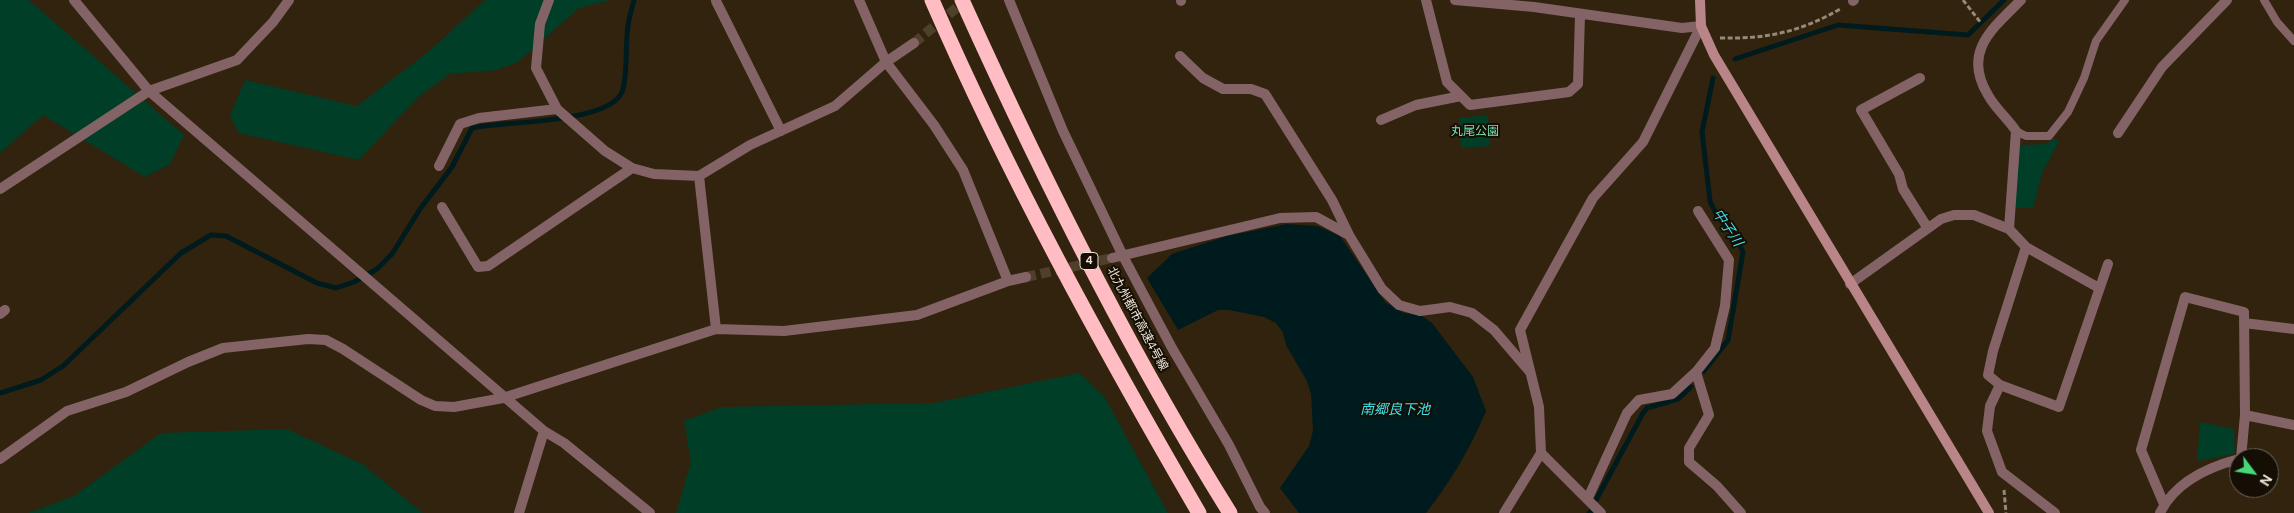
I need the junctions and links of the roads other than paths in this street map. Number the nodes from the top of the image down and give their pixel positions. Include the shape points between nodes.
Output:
1 (74, 0) edge
2 (290, 0) edge
3 (549, 0) edge
4 (859, 0) edge
5 (932, 0) edge
6 (962, 0) edge
7 (1008, 0) edge
8 (1426, 0) edge
9 (1455, 0) edge
10 (1700, 0) edge
11 (2021, 0) edge
12 (2125, 0) edge
13 (2227, 0) edge
14 (2264, 0) edge
15 (716, 1) dead end
16 (1534, 3) edge
17 (1580, 15) junction
18 (1702, 26) junction
19 (2294, 41) edge
20 (914, 43) tunnel mouth
21 (1180, 56) dead end
22 (886, 62) junction
23 (1920, 78) dead end
24 (149, 91) junction
25 (1461, 96) junction
26 (560, 112) junction
27 (1380, 120) dead end
28 (781, 131) junction
29 (2016, 131) junction
30 (2118, 133) dead end
31 (439, 166) dead end
32 (632, 168) junction
33 (699, 176) junction
34 (0, 189) edge
35 (442, 207) dead end
36 (1698, 211) dead end
37 (1927, 227) junction
38 (2009, 229) junction
39 (1350, 235) junction
40 (2026, 247) junction
41 (1123, 256) junction
42 (1112, 258) tunnel mouth
43 (2108, 264) dead end
44 (1026, 277) tunnel mouth
45 (1008, 280) junction
46 (1850, 284) junction
47 (2099, 288) junction
48 (2244, 323) junction
49 (716, 329) junction
50 (2294, 329) edge
51 (1696, 372) junction
52 (1532, 375) junction
53 (2000, 385) junction
54 (503, 398) junction
55 (2244, 415) junction
56 (2294, 425) edge
57 (544, 431) junction
58 (2241, 448) edge
59 (1541, 453) junction
60 (0, 459) edge
61 (2229, 461) edge
62 (1588, 498) junction
63 (2162, 508) edge
64 (519, 513) edge
65 (650, 513) edge
66 (1198, 513) edge
67 (1230, 513) edge
68 (1265, 513) edge
69 (1504, 513) edge
70 (1601, 513) edge
71 (1741, 513) edge
72 (1988, 513) edge
73 (2055, 513) edge

1 - 24 street
2 - 24 street via 237,60
3 - 26 street via 540,24 536,68
4 - 22 street
5 - 66 highway, 4 via 1074,290
6 - 67 highway, 北九州都市高速4号線 / 4 via 1035,156 1097,277
7 - 41 street via 1063,131
8 - 25 street via 1447,82
9 - 16 street
10 - 18 street
11 - 29 street via 1989,31 1981,44 1977,69 1988,95
12 - 29 lane via 2096,40 2084,78 2068,112 2049,136 2026,136
13 - 30 street via 2162,67
14 - 19 lane
15 - 28 street
16 - 17 street
17 - 18 street via 1682,28
17 - 25 street via 1578,84 1569,92 1470,106
18 - 46 street via 1714,55
18 - 52 street via 1644,142 1593,198 1520,330
20 - 22 street
21 - 39 street via 1203,78 1223,90 1251,89 1265,94 1332,200
22 - 28 street via 835,106
22 - 45 street via 934,125 963,170
23 - 37 street via 1861,110
24 - 34 street
24 - 54 street
25 - 27 street via 1416,105
26 - 31 street via 479,118 460,124
26 - 32 street via 605,151
28 - 33 street
29 - 38 street
32 - 33 street via 654,174
32 - 35 street via 488,266 478,267
33 - 49 street
36 - 51 street via 1728,260 1725,306 1715,348
37 - 38 street via 1954,215 1974,215
37 - 46 street
38 - 40 street
39 - 41 street via 1316,217 1280,218
39 - 52 street via 1382,289 1400,305 1420,311 1450,307 1472,313 1494,330
40 - 47 street
40 - 53 street via 1988,375
41 - 42 street
41 - 68 street
43 - 47 street
44 - 45 street
45 - 49 street via 917,315 784,331
46 - 72 street
47 - 53 street via 2059,407
48 - 50 street
48 - 55 street
48 - 63 street via 2244,312 2185,297 2141,450
49 - 54 street
51 - 62 street via 1672,394 1639,400 1627,413
51 - 71 street via 1709,415 1688,448 1689,462
52 - 59 street via 1539,407
53 - 73 street via 1990,406 1987,431 2002,472
54 - 57 street
54 - 60 street via 454,407 435,406 326,340 223,348 126,392 67,412
55 - 56 street
55 - 58 street
57 - 64 street
57 - 65 street via 564,443
59 - 62 street
59 - 69 street
61 - 63 street via 2214,465 2190,479
62 - 70 street

